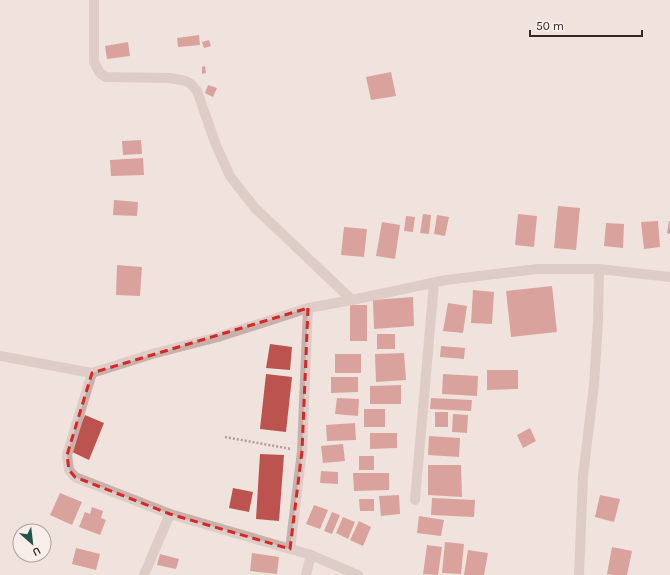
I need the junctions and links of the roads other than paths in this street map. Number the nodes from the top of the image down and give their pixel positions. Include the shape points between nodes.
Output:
1 (94, 0) edge
2 (599, 269) junction
3 (670, 277) edge
4 (434, 283) junction
5 (352, 300) junction
6 (308, 308) junction
7 (0, 356) edge
8 (92, 373) junction
9 (414, 500) dead end
10 (170, 514) junction
11 (290, 549) junction
12 (311, 555) junction
13 (144, 575) edge
14 (306, 575) edge
15 (358, 575) edge
16 (579, 575) edge

1 - 5 street via 94,62 100,73 106,77 170,78 191,84 197,91 230,176 255,208
2 - 3 street
2 - 4 street via 537,269
2 - 16 street via 598,328 583,476
4 - 5 street
4 - 9 street
5 - 6 street
6 - 8 street
6 - 11 street via 302,451
7 - 8 street
8 - 10 street via 67,455 69,470 75,477
10 - 11 street
10 - 13 street
11 - 12 street
12 - 14 street
12 - 15 street

